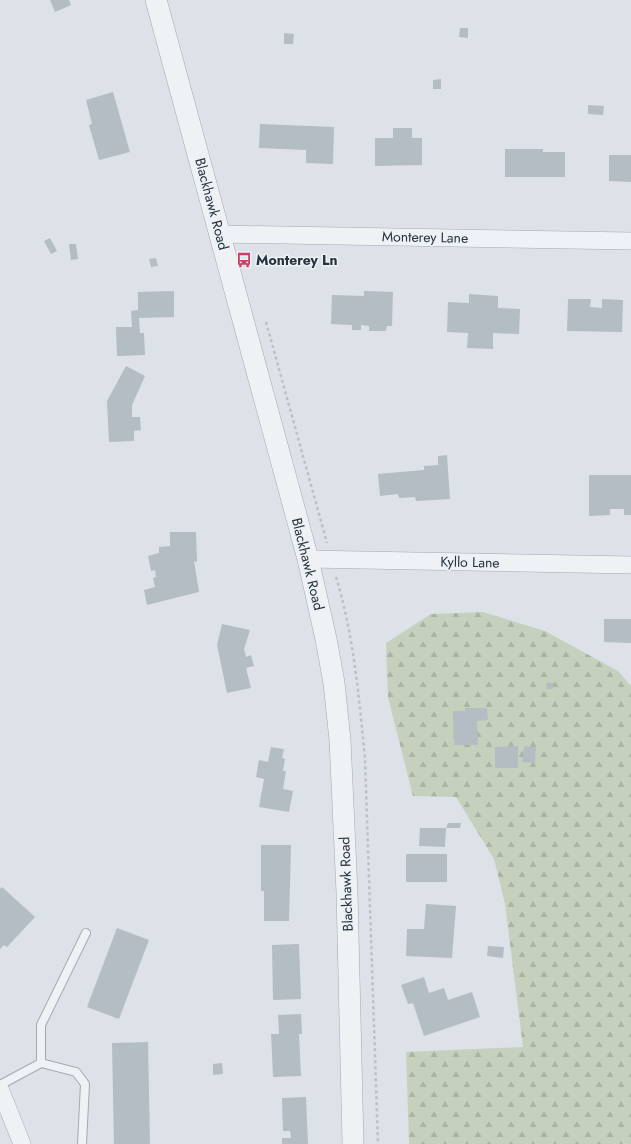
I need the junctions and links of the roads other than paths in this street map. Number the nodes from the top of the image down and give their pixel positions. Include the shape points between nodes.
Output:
1 (156, 0) edge
2 (220, 234) junction
3 (631, 241) edge
4 (308, 559) junction
5 (631, 565) edge
6 (86, 933) dead end
7 (41, 1063) junction
8 (0, 1085) edge
9 (0, 1089) edge
10 (22, 1144) edge
11 (82, 1144) edge
12 (353, 1144) edge

1 - 2 street, Blackhawk Road
2 - 3 street, Monterey Lane
2 - 4 street, Blackhawk Road
4 - 5 street, Kyllo Lane
4 - 12 street, Blackhawk Road via 334,684 340,740
6 - 7 lane via 41,1025
7 - 8 lane
7 - 11 lane via 76,1072 85,1084
9 - 10 street

